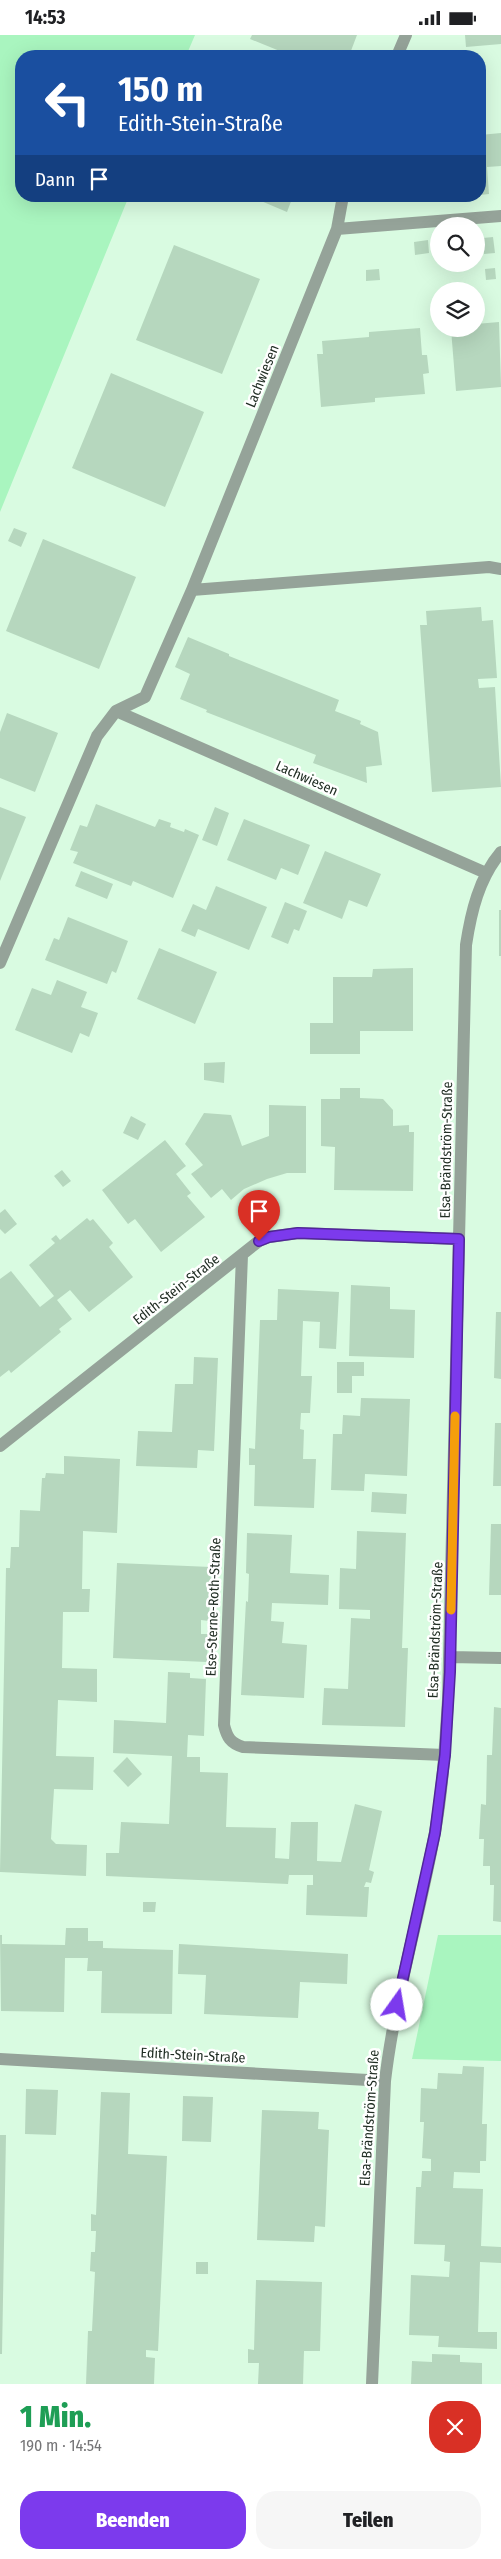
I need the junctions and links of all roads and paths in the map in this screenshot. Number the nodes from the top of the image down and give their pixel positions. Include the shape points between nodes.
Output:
1 (406, 35) edge
2 (400, 50) edge
3 (342, 202) edge
4 (501, 216) edge
5 (337, 229) junction
6 (501, 569) edge
7 (192, 590) junction
8 (116, 711) junction
9 (501, 852) edge
10 (486, 873) junction
11 (0, 963) edge
12 (459, 1239) junction
13 (242, 1255) junction
14 (0, 1446) edge
15 (450, 1657) junction
16 (501, 1658) edge
17 (445, 1755) junction
18 (0, 2059) edge
19 (385, 2081) junction
20 (372, 2384) edge

1 - 2 street
3 - 5 street, Lachwiesen
4 - 5 street
5 - 7 street, Lachwiesen
6 - 7 street via 489,567
7 - 8 street, Lachwiesen via 144,697
8 - 10 street, Lachwiesen
8 - 11 street, Lachwiesen via 97,736
9 - 10 street, Elsa-Brändström-Straße
10 - 12 street, Elsa-Brändström-Straße via 470,917 466,945
12 - 13 street, Edith-Stein-Straße via 298,1233 269,1237
12 - 15 street, Elsa-Brändström-Straße
13 - 14 street, Edith-Stein-Straße
13 - 17 street, Else-Sterne-Roth-Straße via 226,1736 233,1744 242,1747
15 - 16 street
15 - 17 street, Elsa-Brändström-Straße
17 - 19 street, Elsa-Brändström-Straße via 435,1833 390,2035
18 - 19 street, Edith-Stein-Straße
19 - 20 street, Elsa-Brändström-Straße

